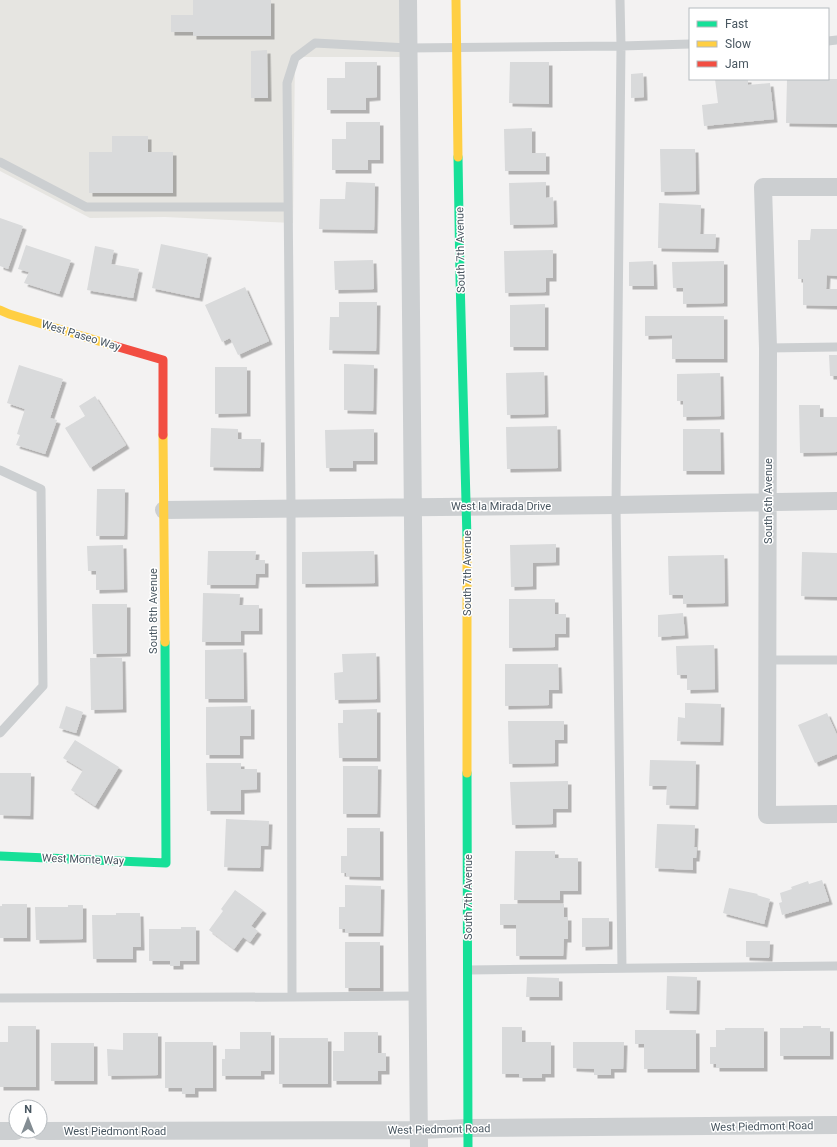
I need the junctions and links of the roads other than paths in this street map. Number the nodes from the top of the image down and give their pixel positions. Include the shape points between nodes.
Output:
1 (408, 0) edge
2 (456, 0) edge
3 (620, 0) edge
4 (689, 44) edge
5 (621, 46) junction
6 (408, 48) junction
7 (456, 48) junction
8 (0, 162) edge
9 (837, 187) edge
10 (288, 207) junction
11 (0, 310) edge
12 (837, 347) edge
13 (768, 348) junction
14 (163, 360) joint
15 (0, 470) edge
16 (768, 501) junction
17 (837, 501) edge
18 (616, 505) junction
19 (414, 506) junction
20 (466, 506) junction
21 (291, 508) junction
22 (164, 510) junction
23 (767, 660) junction
24 (837, 660) edge
25 (0, 733) edge
26 (837, 814) edge
27 (0, 856) edge
28 (166, 863) joint
29 (837, 966) edge
30 (622, 968) junction
31 (468, 970) junction
32 (418, 996) junction
33 (292, 997) junction
34 (0, 998) edge
35 (837, 1125) edge
36 (468, 1128) junction
37 (48, 1131) edge
38 (419, 1139) edge
39 (468, 1147) edge

1 - 6 street
2 - 7 street, South 7th Avenue
3 - 5 lane
4 - 5 lane
5 - 7 lane
5 - 18 lane
6 - 7 lane
6 - 10 lane via 315,43 295,58 287,83
6 - 19 street
7 - 20 street, South 7th Avenue
8 - 10 lane via 86,207
9 - 13 street, South 6th Avenue via 763,187
10 - 21 lane
11 - 14 street, West Paseo Way
12 - 13 lane
13 - 16 street, South 6th Avenue
14 - 22 street, South 8th Avenue
15 - 25 lane via 41,489 43,678 43,686
16 - 17 street, West la Mirada Drive
16 - 18 street, West la Mirada Drive
16 - 23 street, South 6th Avenue
18 - 20 street, West la Mirada Drive
18 - 30 lane
19 - 20 street, West la Mirada Drive
19 - 21 street, West la Mirada Drive
19 - 32 street
20 - 31 street, South 7th Avenue
21 - 22 street, West la Mirada Drive
21 - 33 lane
22 - 28 street, South 8th Avenue
23 - 24 lane
23 - 26 street, South 6th Avenue via 767,815
27 - 28 street, West Monte Way
29 - 30 lane
30 - 31 lane
31 - 36 street, South 7th Avenue
32 - 33 lane
32 - 38 street
33 - 34 lane
35 - 36 street, West Piedmont Road
36 - 38 street, West Piedmont Road
36 - 39 street, South 7th Avenue
37 - 38 street, West Piedmont Road

